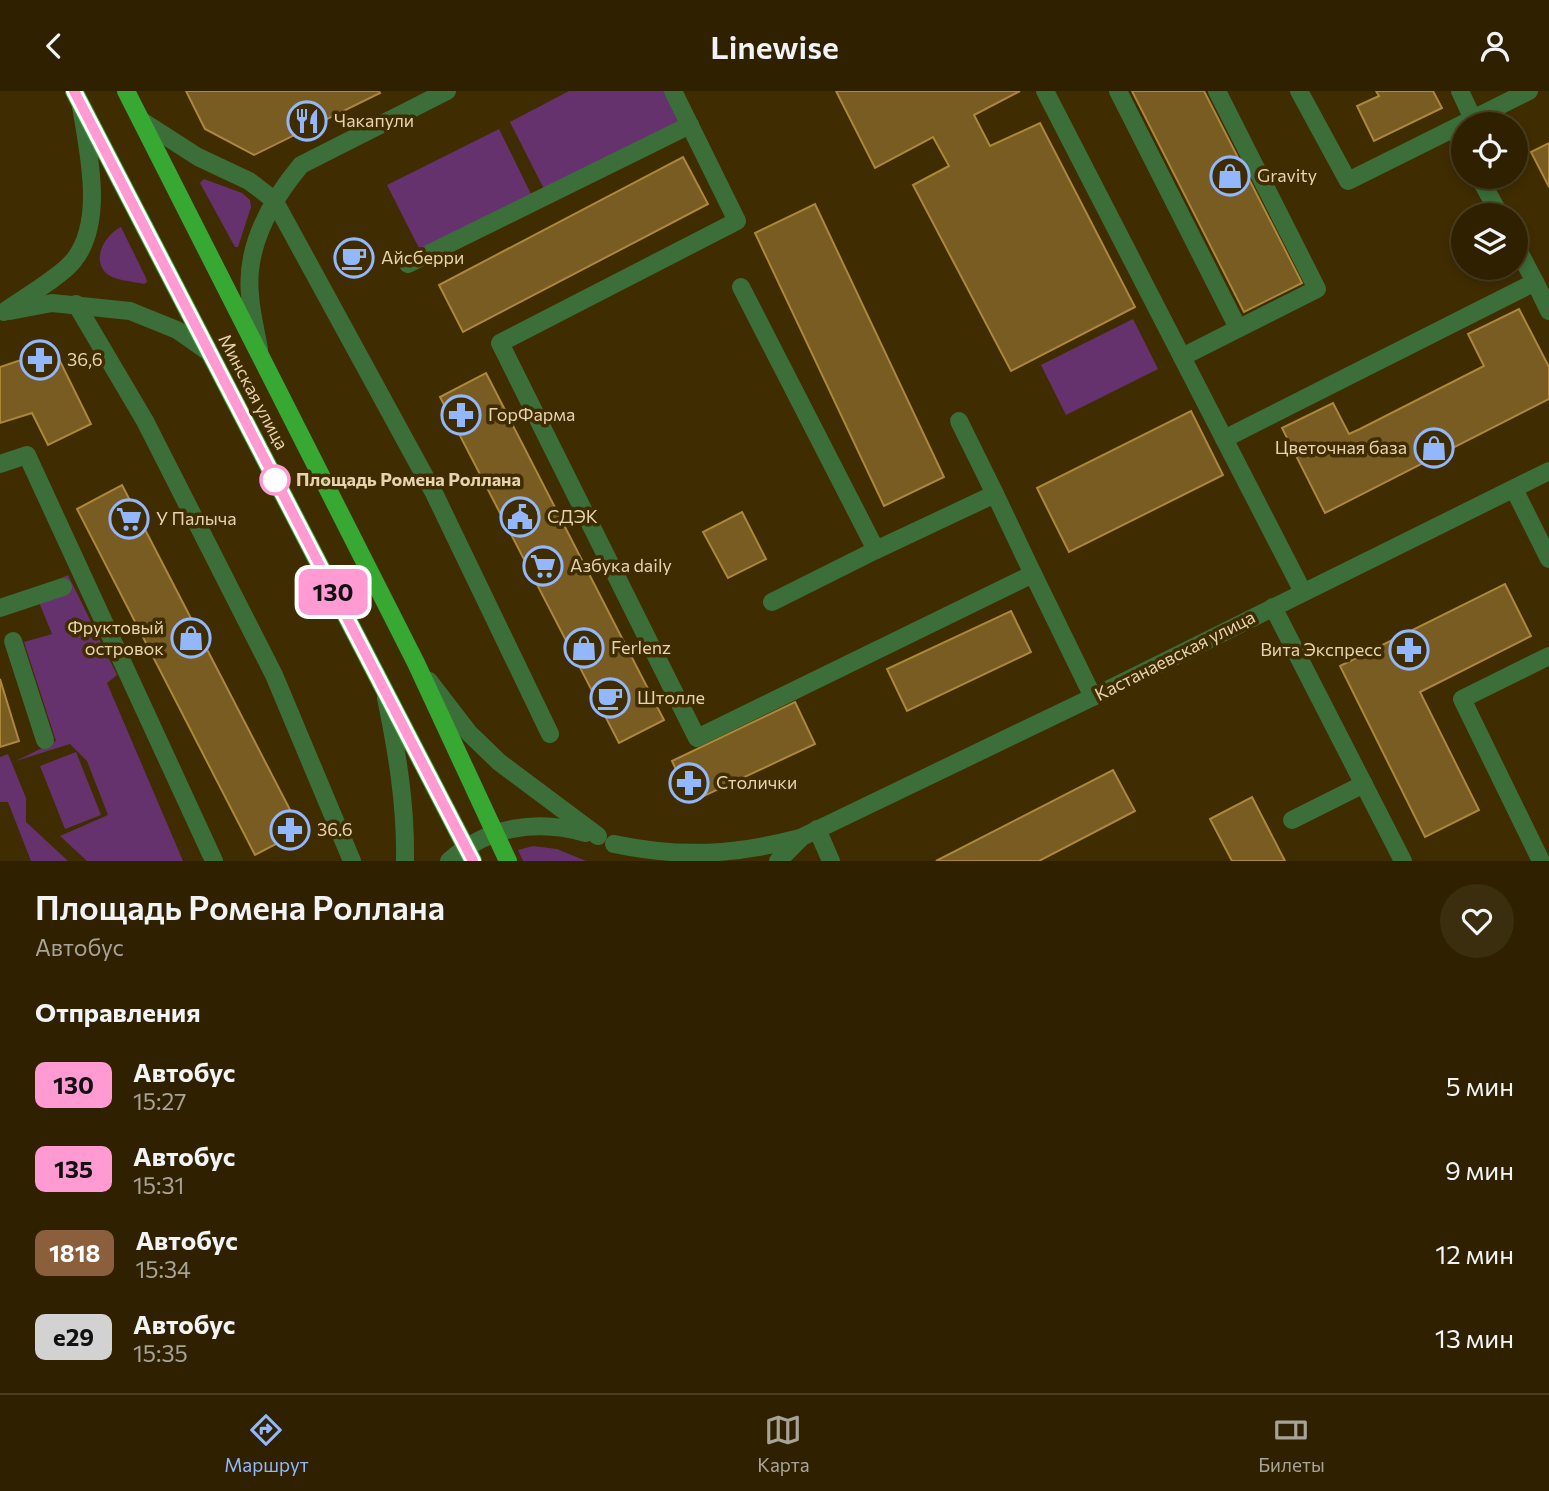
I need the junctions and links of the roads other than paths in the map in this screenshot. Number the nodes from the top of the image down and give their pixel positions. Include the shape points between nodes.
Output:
1 (126, 91) edge
2 (447, 91) edge
3 (673, 91) edge
4 (1045, 91) edge
5 (1118, 91) edge
6 (1217, 91) edge
7 (1299, 91) edge
8 (1460, 91) edge
9 (1529, 91) edge
10 (77, 98) edge
11 (1470, 112) edge
12 (1487, 112) edge
13 (142, 121) junction
14 (690, 125) junction
15 (1451, 130) edge
16 (274, 200) junction
17 (408, 264) dead end
18 (1528, 269) edge
19 (1535, 282) junction
20 (741, 287) dead end
21 (76, 304) junction
22 (1549, 311) edge
23 (2, 312) edge
24 (1238, 328) junction
25 (207, 351) junction
26 (260, 356) junction
27 (1182, 357) junction
28 (960, 421) dead end
29 (1224, 439) junction
30 (0, 464) edge
31 (1549, 471) edge
32 (1514, 489) junction
33 (995, 494) junction
34 (876, 550) junction
35 (1549, 559) edge
36 (1034, 574) junction
37 (63, 587) dead end
38 (1303, 592) junction
39 (772, 602) dead end
40 (1273, 607) junction
41 (0, 608) edge
42 (13, 641) dead end
43 (1549, 656) edge
44 (416, 663) junction
45 (384, 687) junction
46 (1093, 697) junction
47 (550, 734) dead end
48 (45, 740) dead end
49 (1364, 784) junction
50 (1292, 820) dead end
51 (817, 829) junction
52 (495, 833) junction
53 (800, 838) junction
54 (606, 840) junction
55 (469, 854) edge
56 (214, 861) edge
57 (352, 861) edge
58 (405, 861) edge
59 (449, 861) edge
60 (509, 861) edge
61 (638, 861) edge
62 (778, 861) edge
63 (831, 861) edge
64 (1403, 861) edge
65 (1541, 861) edge

1 - 13 main road, Минская улица
2 - 16 street via 301,165
3 - 14 street
4 - 27 street
5 - 24 street
6 - 24 street via 1317,289
7 - 15 street via 1348,181
8 - 11 street
9 - 12 street
10 - 23 street via 92,198 89,229 74,260
10 - 25 main road, Минская улица
13 - 16 street
13 - 26 main road, Минская улица
14 - 17 street
14 - 36 street via 737,221 500,343 697,738
16 - 26 street via 251,261 250,293
16 - 47 street via 434,493
18 - 19 street
19 - 22 street
19 - 29 street
20 - 34 street
21 - 23 street via 52,303
21 - 25 street via 131,311 177,330
21 - 57 street via 145,421 274,675
24 - 27 street
25 - 45 main road, Минская улица
26 - 44 main road, Минская улица
27 - 29 street
28 - 33 street
29 - 38 street
30 - 56 street via 27,455
31 - 32 street, Кастанаевская улица
32 - 35 street
32 - 38 street, Кастанаевская улица
33 - 34 street
33 - 36 street
34 - 39 street
36 - 46 street
37 - 41 street
38 - 40 street, Кастанаевская улица
40 - 46 street, Кастанаевская улица
40 - 49 street
42 - 48 street
43 - 65 street via 1462,699
44 - 52 main road, Минская улица
44 - 54 street via 470,733 499,762
45 - 55 main road, Минская улица
45 - 58 street via 401,785
46 - 51 street, Кастанаевская улица
49 - 50 street
49 - 64 street
51 - 53 street, Кастанаевская улица
51 - 63 street
52 - 54 street, Кастанаевская улица via 523,825 550,825
52 - 55 street, Кастанаевская улица
52 - 60 main road, Минская улица
53 - 54 street, Кастанаевская улица via 762,848 680,854
53 - 62 street, Кастанаевская улица
54 - 61 street, Кастанаевская улица
55 - 59 street, Кастанаевская улица

